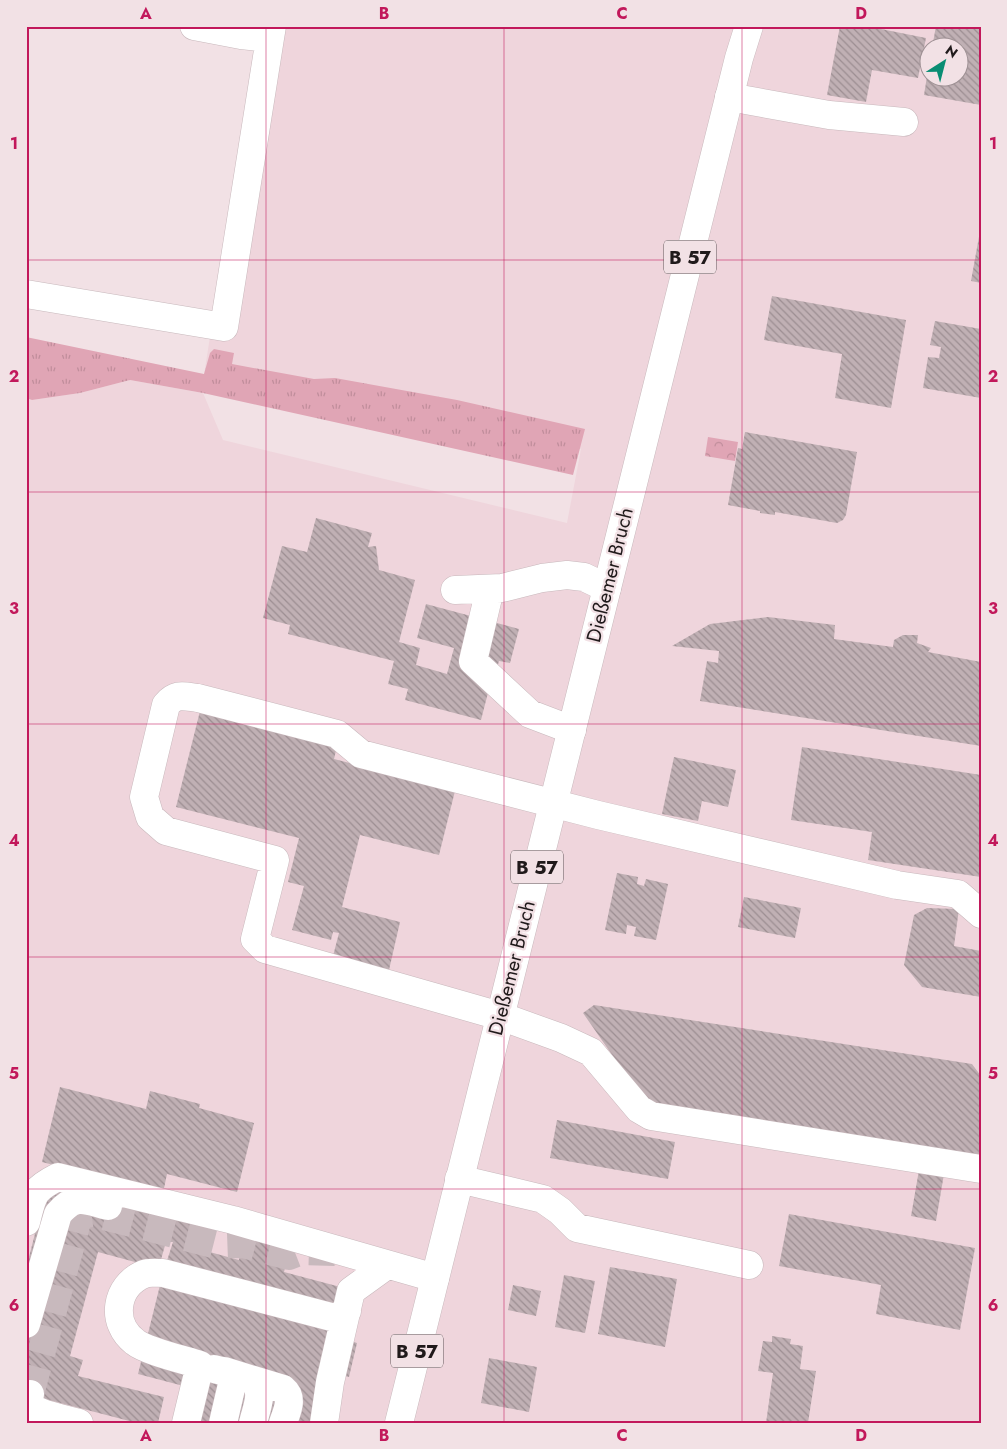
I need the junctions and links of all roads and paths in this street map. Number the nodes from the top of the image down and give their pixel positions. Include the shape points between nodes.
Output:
1 (194, 26) edge
2 (742, 26) edge
3 (750, 26) edge
4 (271, 32) edge
5 (739, 58) junction
6 (730, 96) junction
7 (904, 122) dead end
8 (26, 294) edge
9 (607, 588) junction
10 (490, 589) junction
11 (455, 590) dead end
12 (572, 730) junction
13 (553, 805) junction
14 (981, 914) edge
15 (500, 1016) junction
16 (981, 1169) edge
17 (459, 1179) junction
18 (26, 1222) edge
19 (302, 1252) dead end
20 (387, 1265) junction
21 (750, 1265) dead end
22 (435, 1278) junction
23 (362, 1283) junction
24 (346, 1311) junction
25 (26, 1324) edge
26 (246, 1378) junction
27 (28, 1406) edge
28 (325, 1419) edge
29 (45, 1423) edge
30 (79, 1423) edge
31 (186, 1423) edge
32 (223, 1423) edge
33 (236, 1423) edge
34 (253, 1423) edge
35 (269, 1423) edge
36 (283, 1423) edge
37 (399, 1423) edge

1 - 4 main road via 241,35
2 - 5 main road, B 57
3 - 5 main road
4 - 8 main road via 224,328
5 - 6 main road, B 57
6 - 7 main road via 829,115
6 - 9 main road, Dießemer Bruch / B 57
9 - 10 main road via 584,577 567,575
9 - 12 main road, Dießemer Bruch / B 57
10 - 11 main road
10 - 12 main road via 473,661 530,714
12 - 13 main road, Dießemer Bruch / B 57
13 - 14 main road via 897,885 958,894
13 - 15 main road, Dießemer Bruch / B 57
13 - 15 main road via 361,754 337,734 198,698 172,698 163,716 144,797 150,817 166,831 276,860 254,939 265,949
15 - 16 main road via 591,1052 639,1110 651,1116
15 - 17 main road, Dießemer Bruch / B 57
17 - 21 main road via 543,1199 578,1228
17 - 22 main road, Dießemer Bruch / B 57
18 - 20 main road via 34,1194 58,1177 242,1223
19 - 25 main road via 242,1235 74,1200 58,1214
20 - 22 main road
20 - 23 main road
22 - 37 main road, Dießemer Bruch / B 57
23 - 24 main road via 351,1291
23 - 28 main road via 338,1382
24 - 26 main road via 335,1318 163,1273 146,1273 131,1281 120,1301 118,1317 133,1341 142,1347
24 - 28 main road
26 - 28 main road via 306,1396 322,1408
26 - 31 main road
26 - 32 main road via 230,1376 233,1380
26 - 33 main road
26 - 34 main road via 259,1387
26 - 35 main road via 275,1401
26 - 36 main road via 288,1393 290,1399
27 - 29 main road
27 - 30 main road via 29,1403 40,1411

